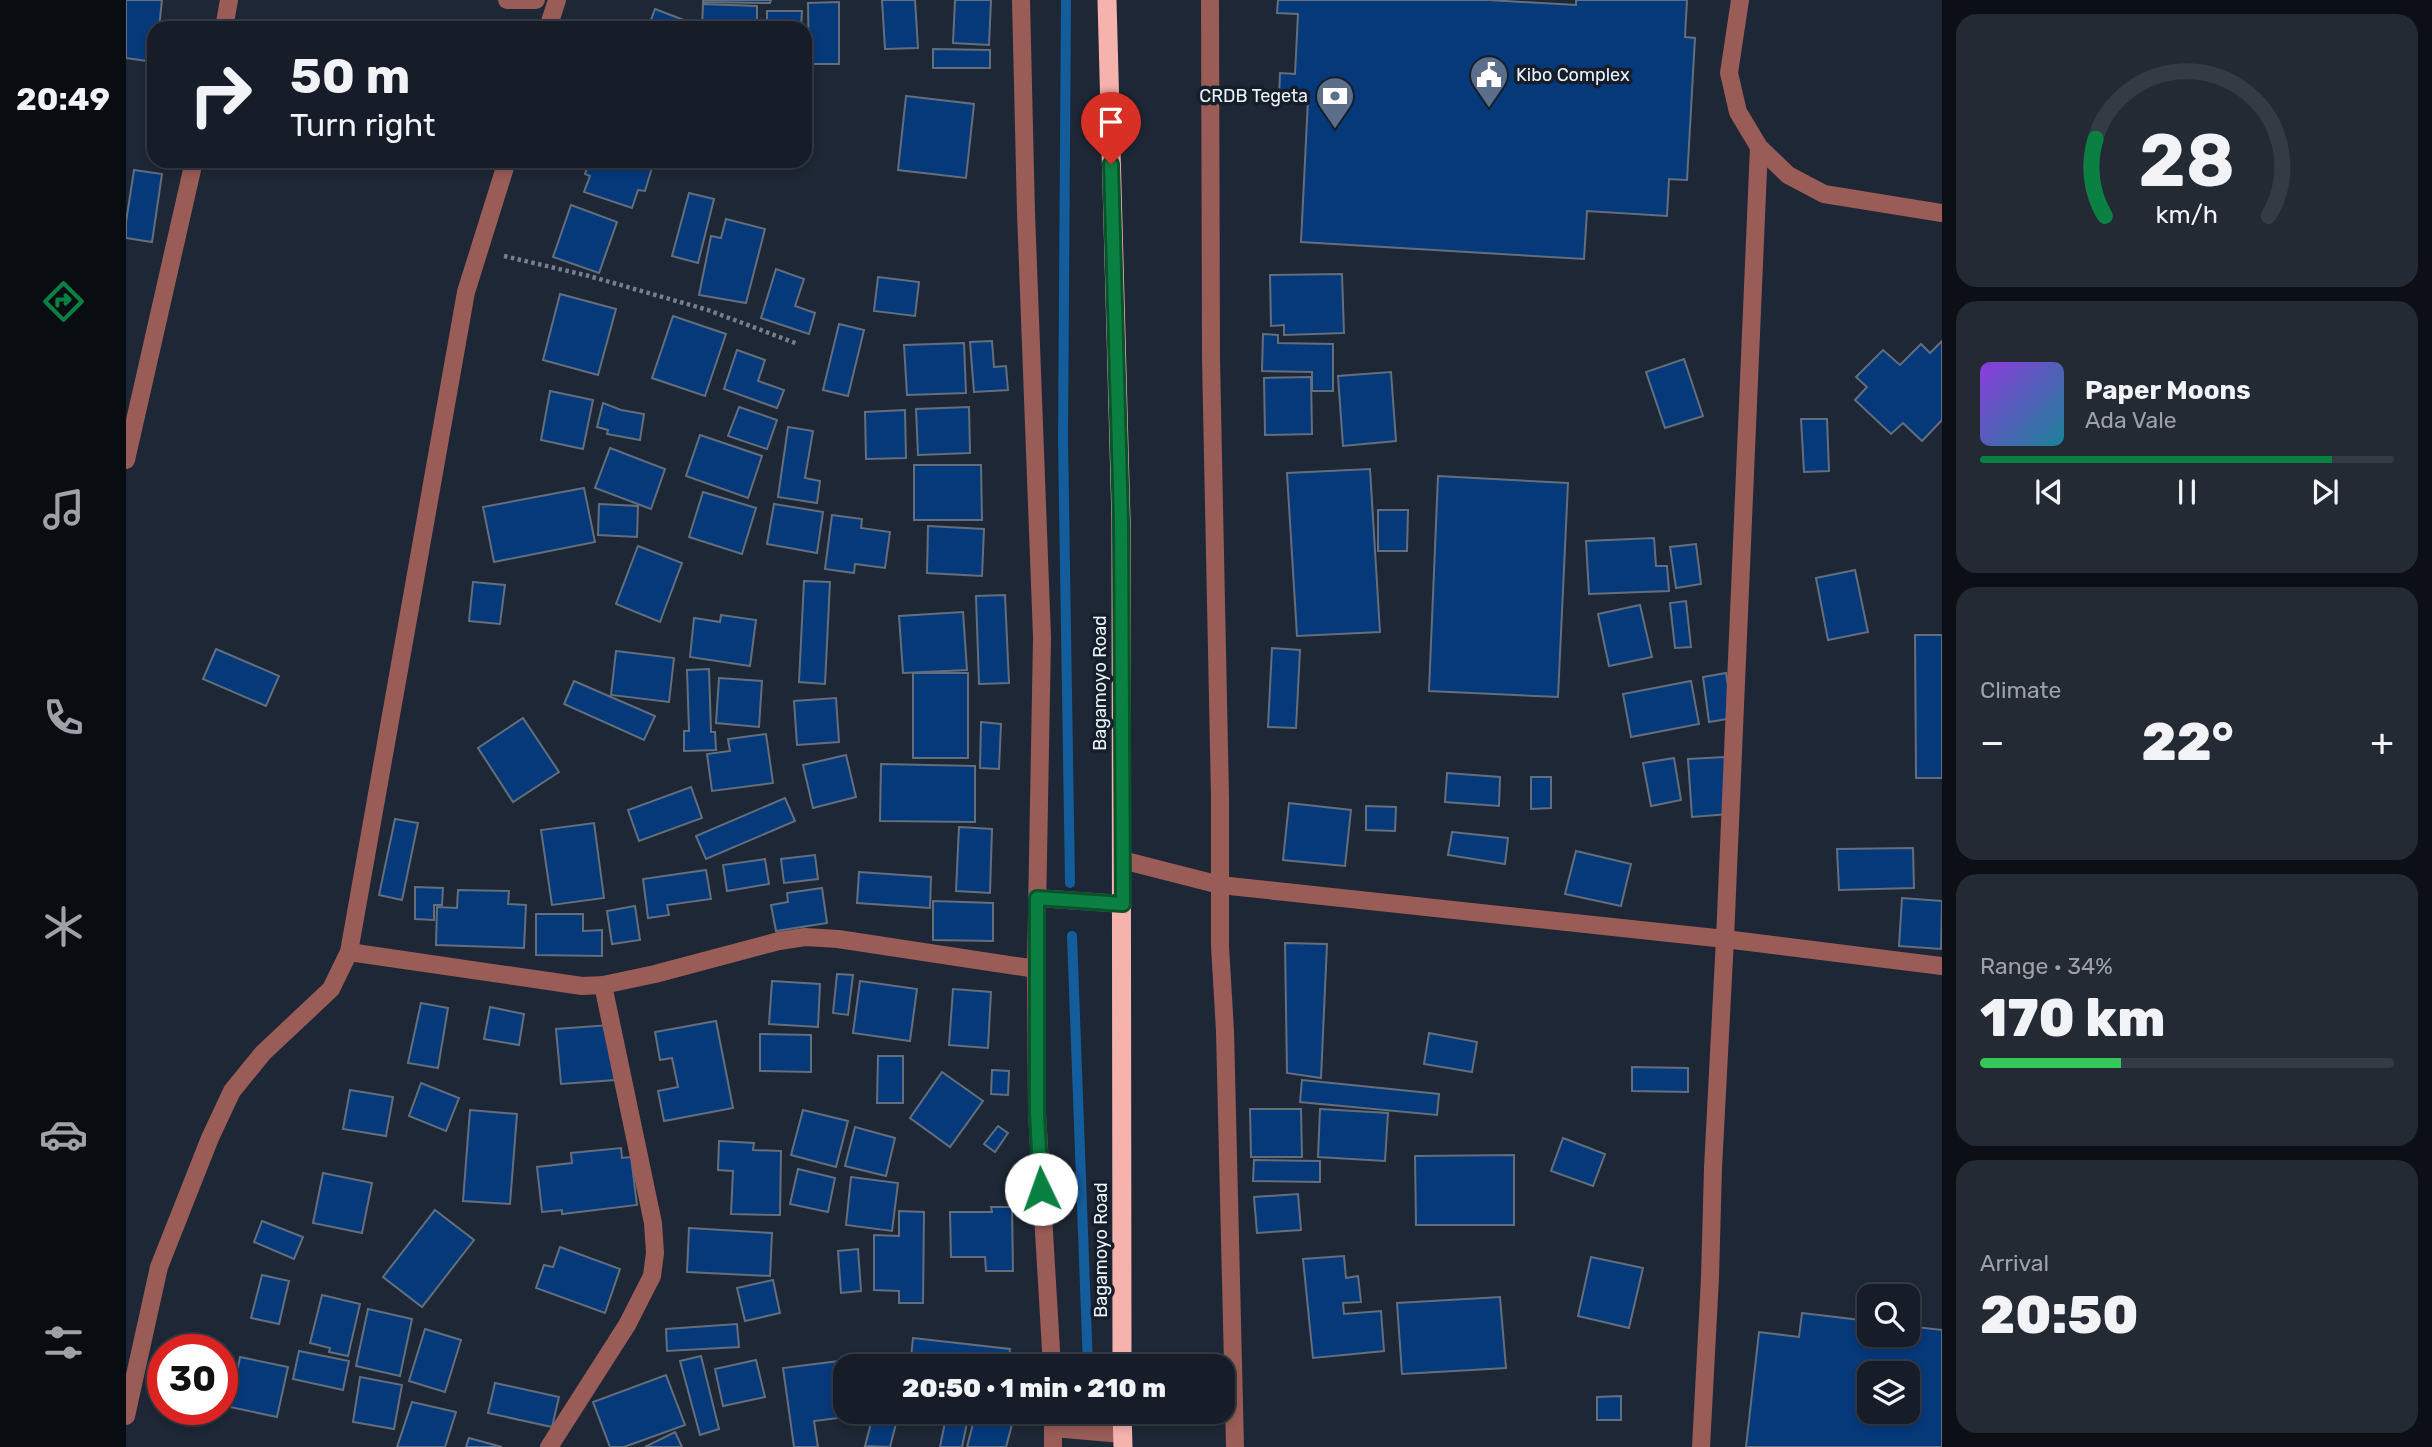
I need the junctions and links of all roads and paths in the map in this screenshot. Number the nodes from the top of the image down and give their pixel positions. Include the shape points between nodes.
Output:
1 (229, 0) edge
2 (507, 0) edge
3 (536, 0) edge
4 (557, 0) edge
5 (1021, 0) edge
6 (1107, 0) edge
7 (1210, 0) edge
8 (1740, 0) edge
9 (225, 21) edge
10 (550, 21) edge
11 (1759, 147) junction
12 (192, 168) edge
13 (505, 168) edge
14 (1942, 213) edge
15 (479, 250) junction
16 (799, 344) dead end
17 (126, 460) edge
18 (1122, 860) junction
19 (1220, 886) junction
20 (1037, 898) junction
21 (1123, 904) junction
22 (1725, 939) junction
23 (349, 952) junction
24 (1942, 966) edge
25 (1036, 969) junction
26 (603, 985) junction
27 (1051, 1354) edge
28 (1122, 1354) edge
29 (126, 1416) edge
30 (1053, 1424) edge
31 (1066, 1424) edge
32 (1123, 1441) edge
33 (549, 1447) edge
34 (1053, 1447) edge
35 (1235, 1447) edge
36 (1701, 1447) edge

1 - 9 street
2 - 3 street
4 - 10 street
5 - 20 street via 1042,637
6 - 18 highway, Bagamoyo Road via 1121,521
7 - 19 street
8 - 11 street via 1729,73 1738,112
11 - 14 street via 1788,175 1824,194
11 - 22 street
12 - 17 street
13 - 15 street
15 - 16 path via 684,303
15 - 23 street via 466,292
18 - 19 street
18 - 21 highway, Bagamoyo Road
19 - 22 street
19 - 35 street
20 - 21 street
20 - 25 street
21 - 28 highway, Bagamoyo Road
22 - 24 street
22 - 36 street
23 - 26 street via 557,983
23 - 29 street via 331,989 263,1053 232,1091 159,1267
25 - 26 street via 806,937
25 - 27 street via 1037,1113
26 - 33 street via 653,1223 652,1276 627,1325
30 - 34 street
31 - 32 street

